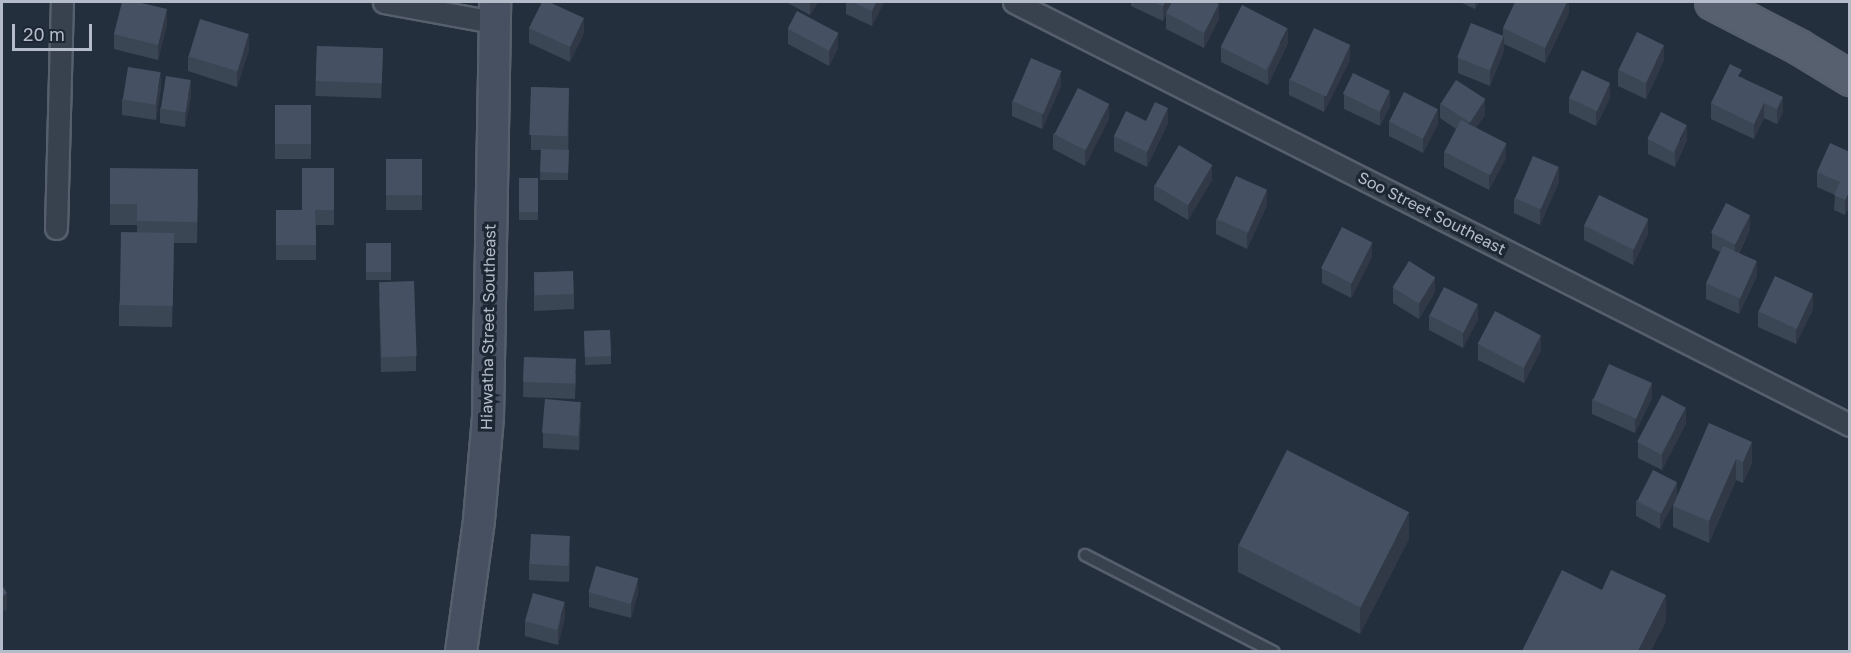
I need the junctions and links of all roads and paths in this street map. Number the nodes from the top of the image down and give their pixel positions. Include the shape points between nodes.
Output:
1 (62, 2) edge
2 (384, 2) edge
3 (1014, 2) edge
4 (1712, 2) edge
5 (494, 12) edge
6 (1850, 78) edge
7 (56, 228) dead end
8 (1850, 425) edge
9 (1085, 555) dead end
10 (461, 651) edge
11 (1274, 651) edge

1 - 7 street
2 - 5 street
3 - 8 street, Soo Street Southeast
4 - 6 main road
5 - 10 street, Hiawatha Street Southeast via 488,417
9 - 11 lane

